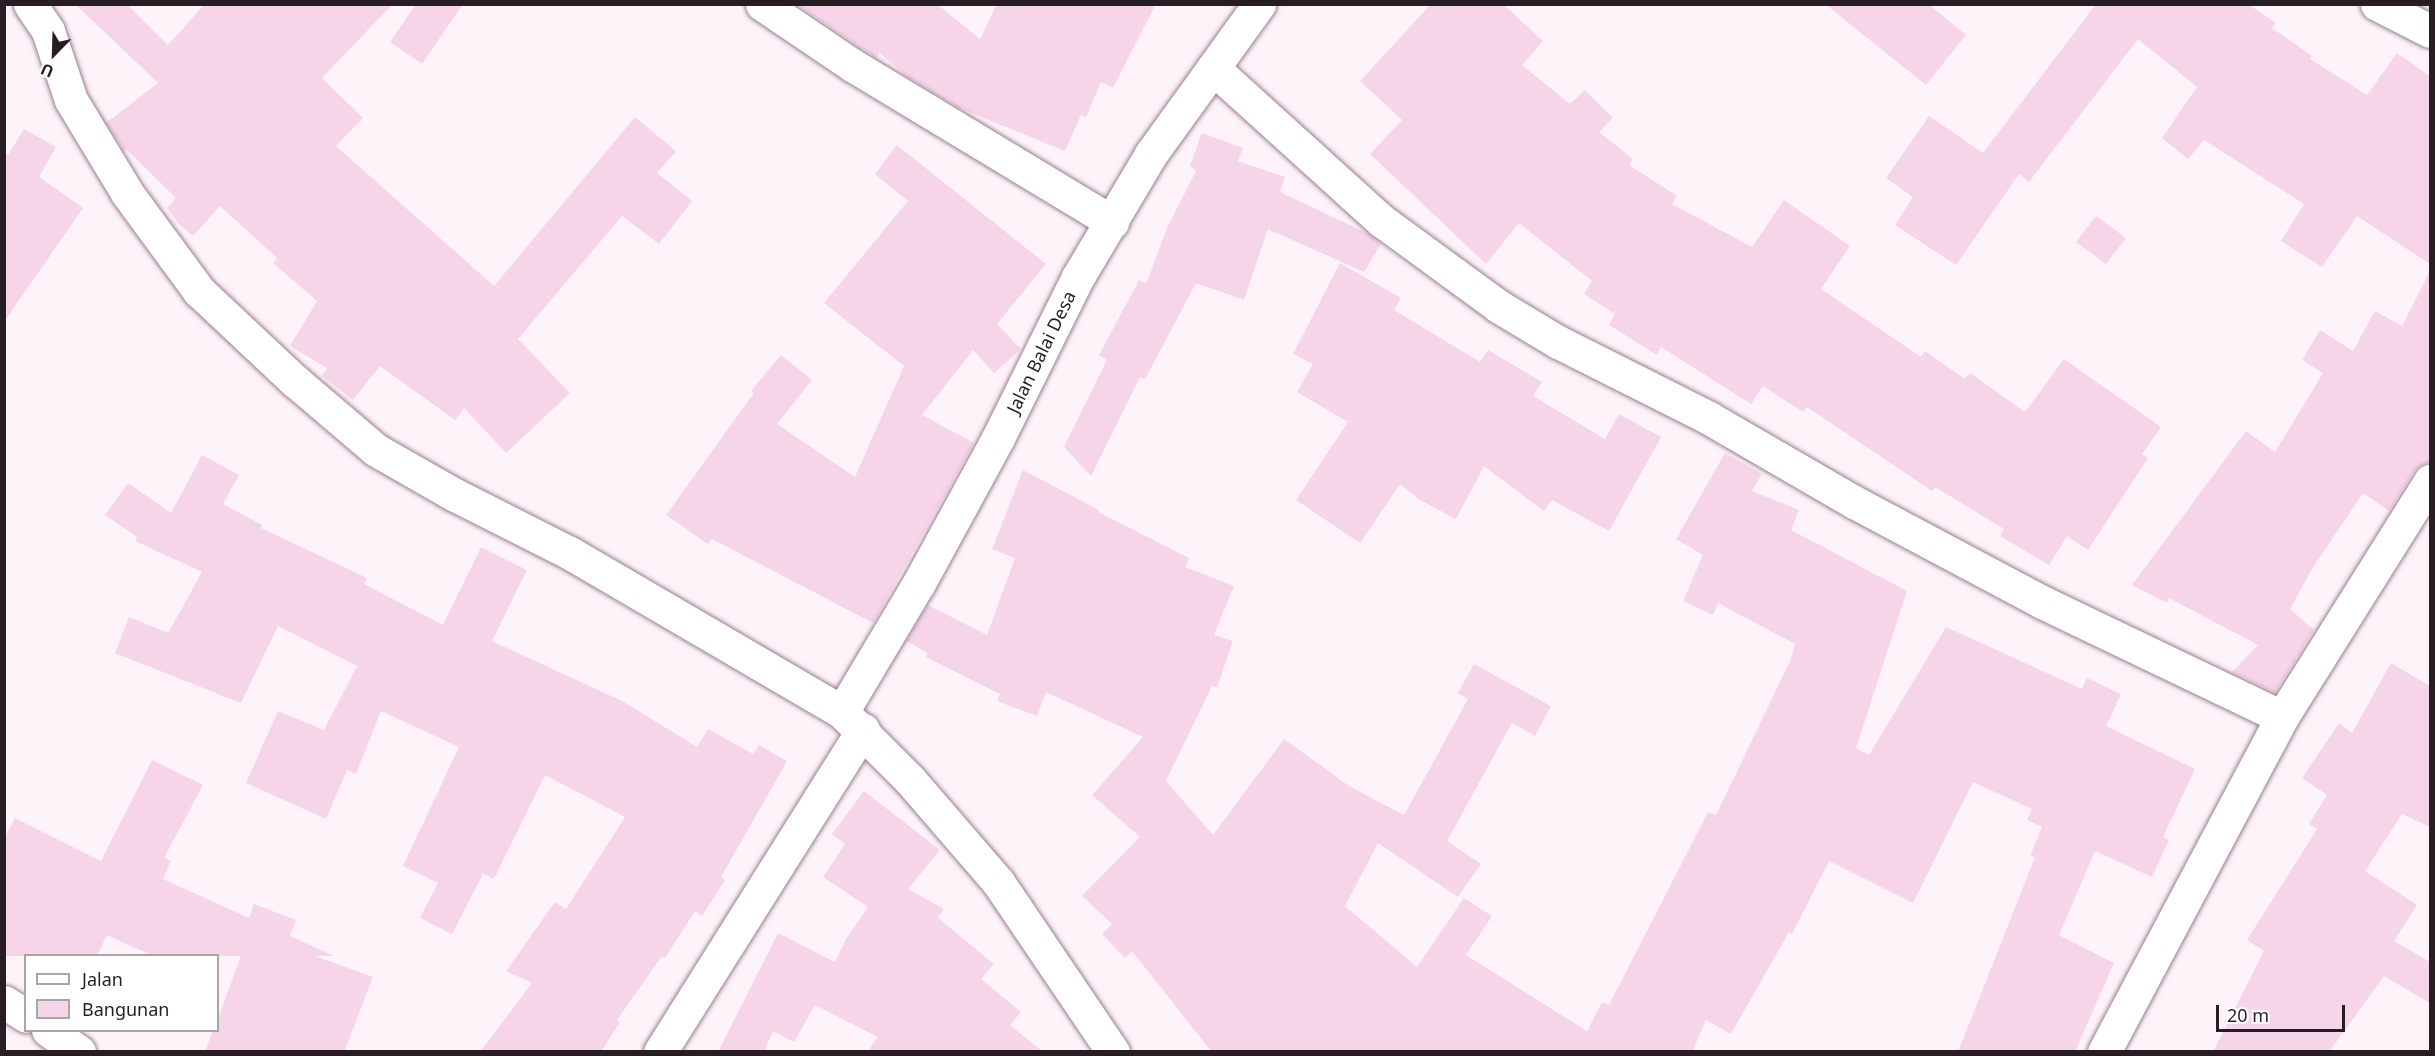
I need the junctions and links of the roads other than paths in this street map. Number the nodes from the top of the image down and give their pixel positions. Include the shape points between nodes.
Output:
1 (30, 4) edge
2 (762, 4) edge
3 (1259, 4) edge
4 (2377, 4) edge
5 (2430, 31) edge
6 (1213, 68) junction
7 (1112, 222) junction
8 (2430, 481) edge
9 (2282, 717) junction
10 (853, 721) junction
11 (4, 1002) edge
12 (24, 1015) edge
13 (51, 1032) edge
14 (79, 1052) edge
15 (660, 1052) edge
16 (1113, 1052) edge
17 (2104, 1052) edge

1 - 10 street via 48,31 71,100 127,193 199,291 295,381 376,450 570,554
2 - 7 street via 852,65
3 - 6 street, Jalan Balai Desa
4 - 5 street
6 - 7 street, Jalan Balai Desa via 1151,154
6 - 9 street via 1382,221 1498,306 2042,602
7 - 10 street, Jalan Balai Desa via 1078,278
8 - 9 street
9 - 17 street
10 - 15 street, Jalan Balai Desa
10 - 16 street via 998,882
11 - 12 street
13 - 14 street

